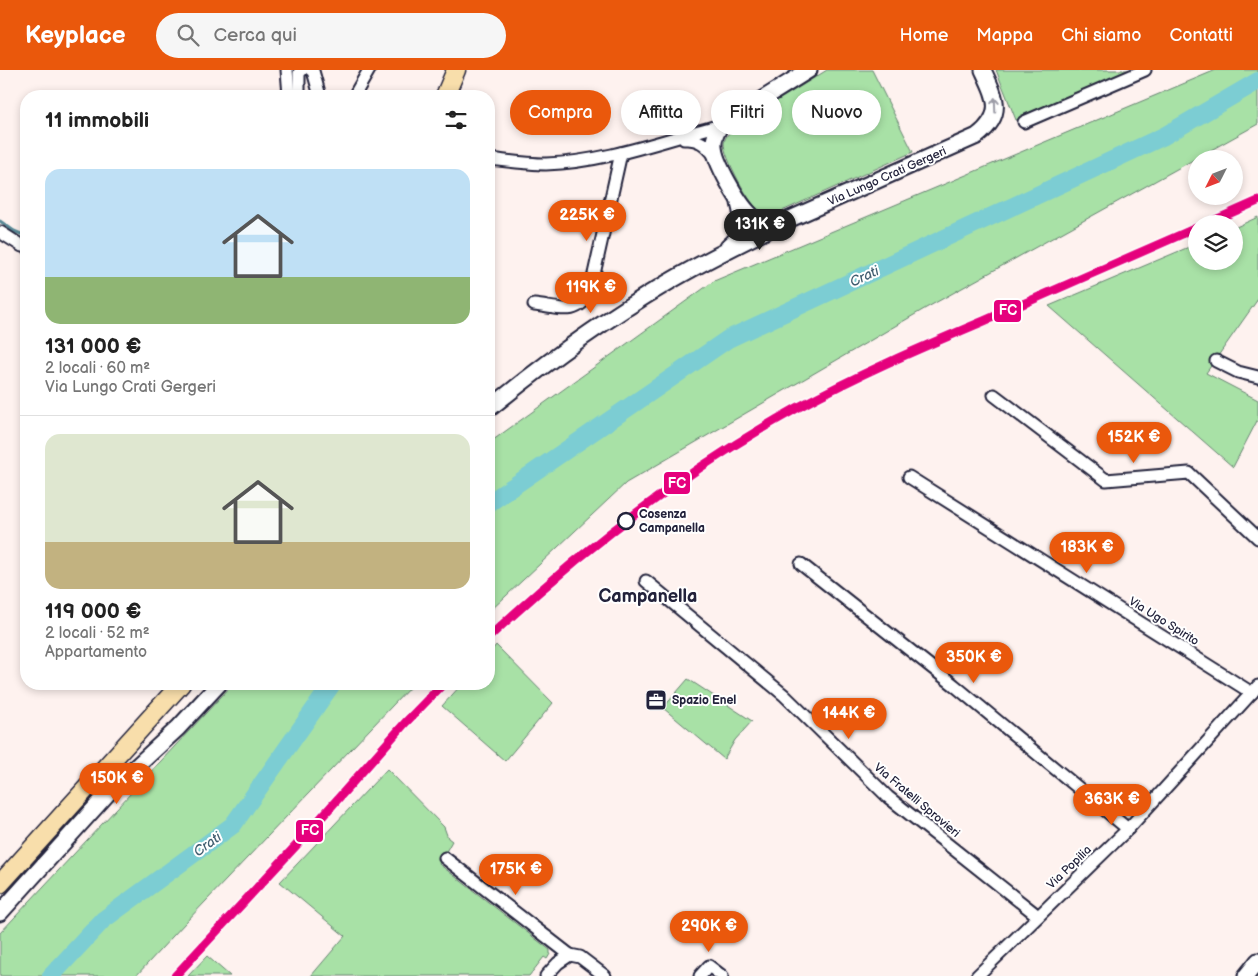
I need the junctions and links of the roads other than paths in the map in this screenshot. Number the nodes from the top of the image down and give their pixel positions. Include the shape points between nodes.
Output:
1 (287, 70) edge
2 (302, 70) edge
3 (311, 70) edge
4 (370, 70) edge
5 (456, 70) edge
6 (809, 70) edge
7 (983, 70) edge
8 (1145, 70) edge
9 (289, 90) edge
10 (299, 90) edge
11 (318, 90) edge
12 (358, 90) edge
13 (448, 90) edge
14 (777, 90) edge
15 (1024, 122) dead end
16 (711, 128) edge
17 (716, 135) edge
18 (675, 139) junction
19 (620, 153) junction
20 (715, 156) junction
21 (495, 160) edge
22 (737, 198) junction
23 (790, 219) junction
24 (0, 232) edge
25 (20, 245) edge
26 (717, 256) junction
27 (534, 306) dead end
28 (1216, 361) dead end
29 (1258, 377) edge
30 (994, 395) dead end
31 (495, 404) edge
32 (909, 477) dead end
33 (1258, 538) edge
34 (801, 564) dead end
35 (646, 581) dead end
36 (1255, 689) edge
37 (176, 690) edge
38 (213, 690) edge
39 (1128, 829) junction
40 (44, 834) junction
41 (445, 858) dead end
42 (0, 876) edge
43 (0, 884) edge
44 (0, 913) edge
45 (1038, 916) junction
46 (575, 956) junction
47 (1258, 961) edge
48 (546, 976) edge
49 (604, 976) edge
50 (700, 976) edge
51 (722, 976) edge
52 (977, 976) edge
53 (1246, 976) edge

1 - 9 street
2 - 10 street via 299,73
3 - 11 street
4 - 12 street
5 - 13 main road
6 - 14 street
23 -> 7 street, Via Lungo Crati Gergeri via 977,136 990,124 997,109
8 - 15 street
16 - 18 street
17 - 20 street
18 - 19 street
18 - 20 street via 700,140
19 - 21 street via 545,164
19 - 27 street via 587,298 568,310
20 - 22 street, Via Lungo Crati Gergeri
22 - 23 street, Via Lungo Crati Gergeri via 750,215 762,221 773,223
22 - 26 street via 743,218 740,235
23 - 26 street
24 - 25 street
26 - 31 street via 619,312
28 - 29 street
30 - 33 street via 1106,480 1188,473
32 - 36 street, Via Ugo Spirito
34 - 39 street
35 - 45 street, Via Fratelli Sprovieri via 784,695 888,797
36 - 39 street, Via Popilia
37 - 40 main road
38 - 44 street via 111,790
39 - 45 street, Via Popilia
40 - 42 main road
40 - 43 main road
41 - 46 street
45 - 52 street, Via Popilia
46 - 48 street via 558,963
46 - 49 street
47 - 53 street
50 - 51 street via 709,966

